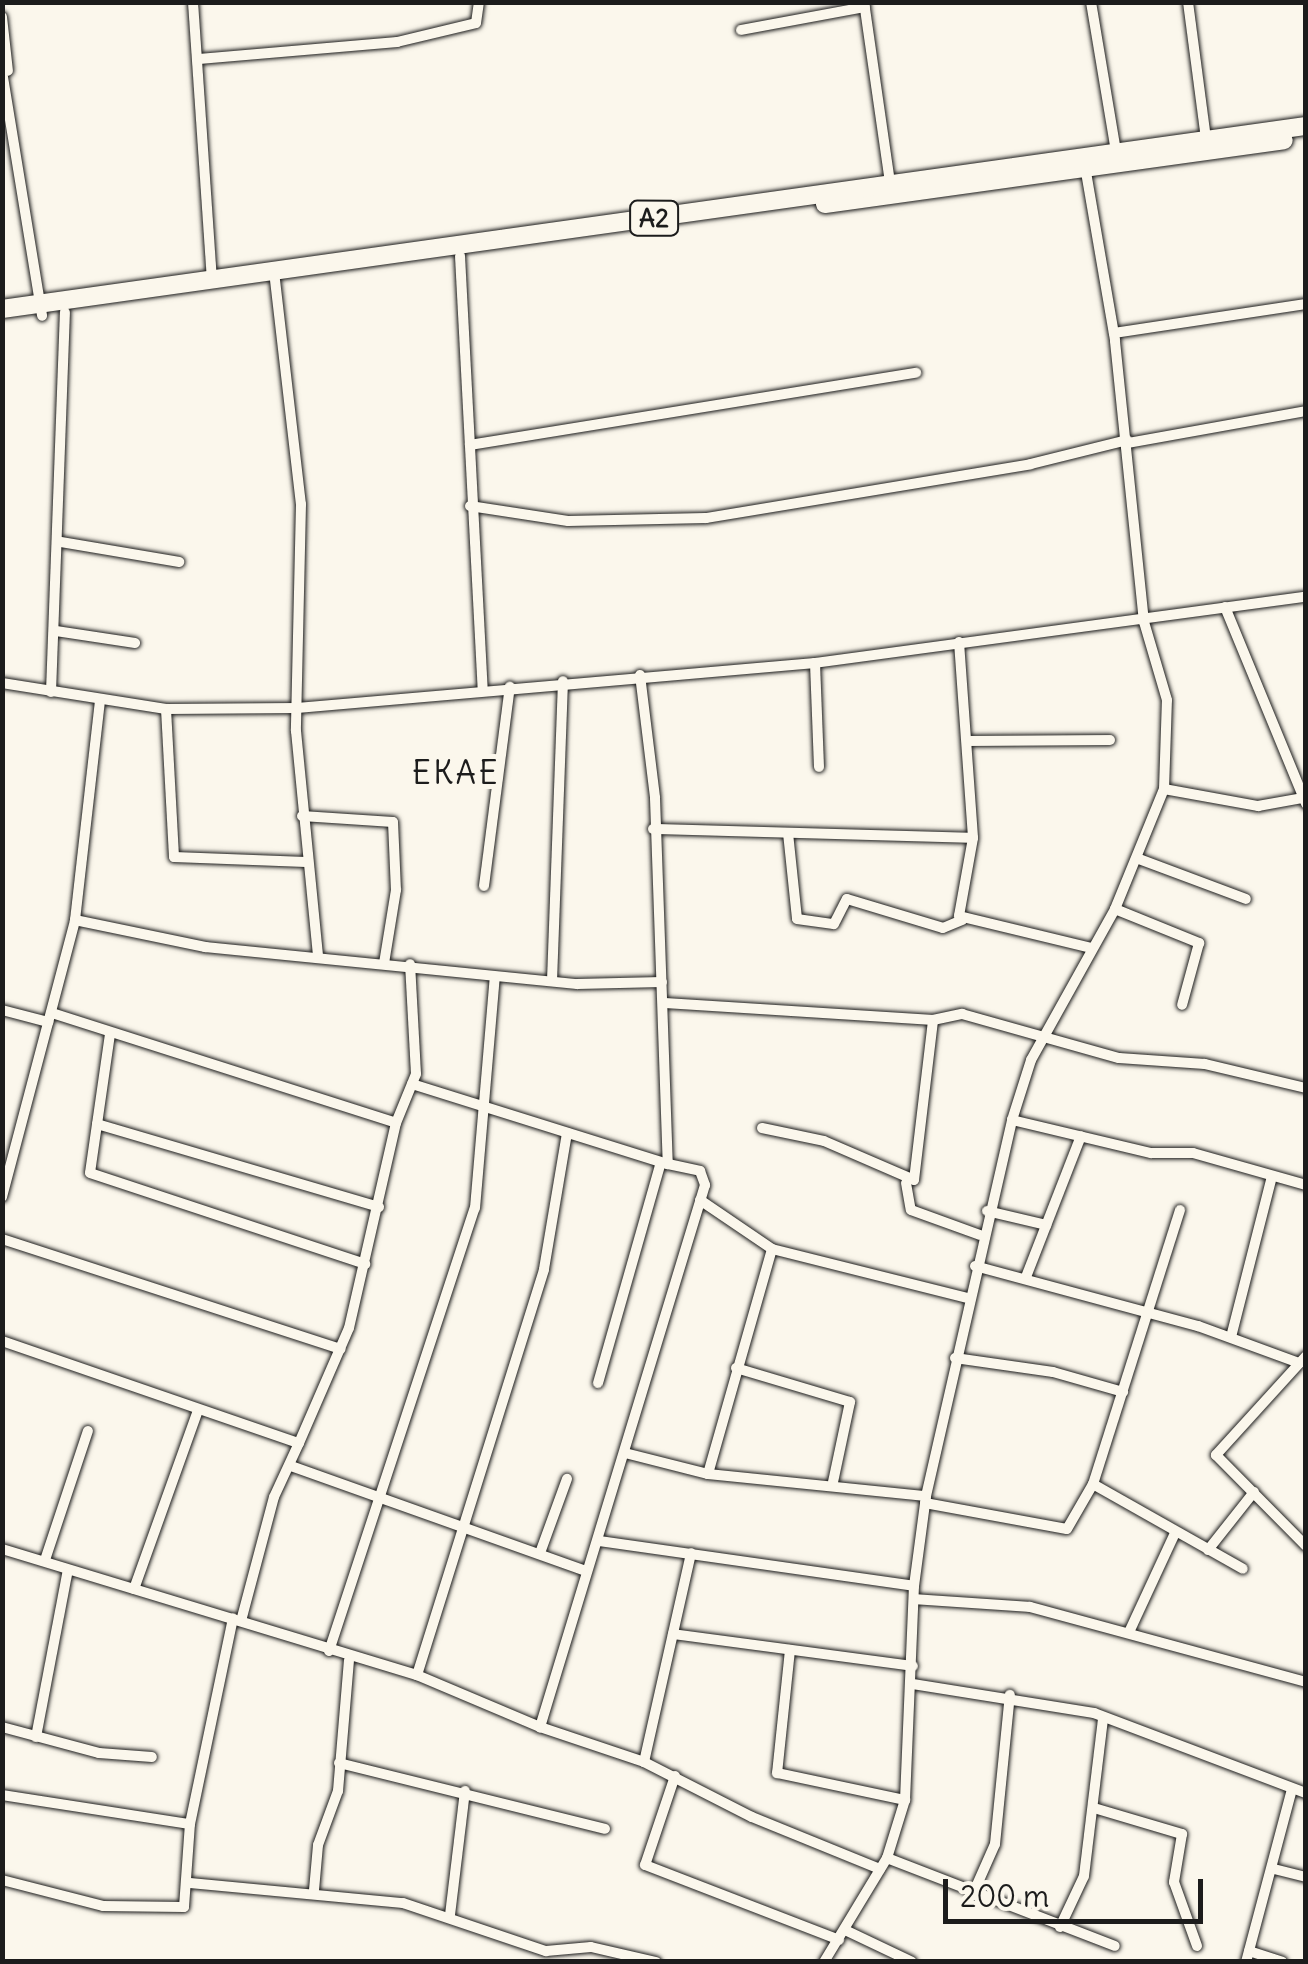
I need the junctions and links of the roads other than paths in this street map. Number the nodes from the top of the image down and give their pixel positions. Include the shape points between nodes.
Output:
1 (193, 2) edge
2 (479, 2) edge
3 (1091, 2) edge
4 (1188, 2) edge
5 (865, 5) edge
6 (2, 17) edge
7 (741, 30) dead end
8 (199, 59) junction
9 (6, 71) edge
10 (1306, 126) edge
11 (1306, 137) edge
12 (1206, 138) junction
13 (1116, 151) junction
14 (1085, 162) junction
15 (890, 182) junction
16 (460, 256) junction
17 (212, 279) junction
18 (275, 280) junction
19 (1306, 304) edge
20 (2, 309) edge
21 (41, 310) junction
22 (65, 312) junction
23 (2, 320) edge
24 (1114, 333) junction
25 (916, 374) dead end
26 (1306, 411) edge
27 (1127, 442) junction
28 (470, 444) junction
29 (470, 506) junction
30 (61, 542) junction
31 (179, 562) dead end
32 (1306, 597) edge
33 (1225, 607) junction
34 (1144, 622) junction
35 (56, 632) junction
36 (959, 642) junction
37 (134, 644) dead end
38 (815, 663) junction
39 (640, 675) junction
40 (563, 680) junction
41 (2, 682) edge
42 (510, 687) junction
43 (483, 689) junction
44 (51, 692) junction
45 (100, 698) junction
46 (297, 708) junction
47 (166, 709) junction
48 (1110, 740) dead end
49 (971, 741) junction
50 (819, 767) dead end
51 (1164, 789) junction
52 (1304, 798) edge
53 (302, 816) junction
54 (652, 829) junction
55 (788, 833) junction
56 (973, 838) junction
57 (1139, 859) junction
58 (306, 862) junction
59 (484, 886) dead end
60 (1246, 899) dead end
61 (1115, 908) junction
62 (74, 920) junction
63 (962, 920) junction
64 (1091, 948) junction
65 (318, 956) junction
66 (384, 962) junction
67 (410, 964) junction
68 (495, 976) junction
69 (552, 981) junction
70 (662, 982) junction
71 (665, 1003) junction
72 (1182, 1005) dead end
73 (2, 1010) edge
74 (50, 1018) junction
75 (933, 1020) junction
76 (1046, 1032) junction
77 (110, 1034) junction
78 (412, 1084) junction
79 (1306, 1088) edge
80 (487, 1104) junction
81 (1012, 1120) junction
82 (396, 1122) junction
83 (97, 1124) junction
84 (762, 1128) dead end
85 (567, 1134) junction
86 (1081, 1136) junction
87 (664, 1165) junction
88 (1272, 1176) junction
89 (906, 1183) junction
90 (1306, 1184) edge
91 (2, 1197) edge
92 (700, 1200) junction
93 (379, 1208) junction
94 (1180, 1210) dead end
95 (987, 1211) junction
96 (1046, 1225) junction
97 (980, 1234) junction
98 (2, 1239) edge
99 (772, 1249) junction
100 (365, 1264) junction
101 (975, 1266) junction
102 (1026, 1276) junction
103 (967, 1298) junction
104 (1146, 1314) junction
105 (1231, 1336) junction
106 (2, 1342) edge
107 (341, 1349) junction
108 (955, 1358) junction
109 (1302, 1360) edge
110 (736, 1368) junction
111 (598, 1384) dead end
112 (1124, 1392) junction
113 (198, 1410) junction
114 (88, 1432) dead end
115 (299, 1444) junction
116 (625, 1452) junction
117 (290, 1466) junction
118 (708, 1474) junction
119 (567, 1480) dead end
120 (833, 1482) junction
121 (1092, 1484) junction
122 (1254, 1492) junction
123 (926, 1499) junction
124 (374, 1501) junction
125 (461, 1526) junction
126 (1175, 1533) junction
127 (599, 1541) junction
128 (1306, 1546) edge
129 (2, 1550) edge
130 (1208, 1550) junction
131 (691, 1553) junction
132 (540, 1554) junction
133 (45, 1560) junction
134 (1244, 1569) dead end
135 (68, 1570) junction
136 (586, 1570) junction
137 (914, 1586) junction
138 (134, 1589) junction
139 (914, 1599) junction
140 (237, 1619) junction
141 (1130, 1630) junction
142 (672, 1634) junction
143 (790, 1650) junction
144 (329, 1651) junction
145 (349, 1660) junction
146 (913, 1666) junction
147 (417, 1675) junction
148 (1306, 1682) edge
149 (913, 1684) junction
150 (1010, 1696) junction
151 (1103, 1718) junction
152 (2, 1727) edge
153 (540, 1727) junction
154 (36, 1737) junction
155 (152, 1757) dead end
156 (644, 1762) junction
157 (339, 1763) junction
158 (675, 1776) junction
159 (1292, 1789) junction
160 (465, 1791) junction
161 (1306, 1793) edge
162 (2, 1796) edge
163 (905, 1800) junction
164 (1094, 1808) junction
165 (190, 1824) junction
166 (605, 1829) dead end
167 (884, 1864) junction
168 (1274, 1869) junction
169 (1306, 1877) edge
170 (2, 1880) edge
171 (190, 1884) junction
172 (314, 1890) junction
173 (972, 1896) junction
174 (450, 1914) junction
175 (1060, 1927) junction
176 (842, 1935) junction
177 (1115, 1946) dead end
178 (1197, 1946) dead end
179 (1247, 1956) edge
180 (656, 1962) edge
181 (824, 1962) edge
182 (912, 1962) edge
183 (1282, 1962) edge

1 - 8 street
2 - 8 street via 476,23 397,42
3 - 13 street
4 - 12 street
5 - 7 street
5 - 15 street
6 - 9 street
8 - 17 street
9 - 21 street
10 - 12 highway, A2
11 - 14 highway, A2
12 - 13 highway, A2
13 - 14 highway, A2
14 - 15 highway, A2
14 - 16 highway, A2
14 - 24 street
15 - 17 highway, A2
16 - 18 highway, A2
16 - 28 street
17 - 21 highway, A2
18 - 22 highway, A2
18 - 46 street via 300,504
19 - 24 street
20 - 21 highway, A2
21 - 22 highway, A2
21 - 23 highway, A2
22 - 30 street
24 - 27 street
25 - 28 street
26 - 27 street
27 - 29 street via 706,518 568,521
27 - 34 street
28 - 29 street
29 - 43 street
30 - 31 street
30 - 35 street
32 - 33 street
33 - 34 street
33 - 52 street
34 - 36 street
34 - 51 street via 1167,700
35 - 37 street
35 - 44 street
36 - 38 street
36 - 49 street
38 - 39 street
38 - 50 street
39 - 40 street
39 - 54 street
40 - 42 street
40 - 69 street
41 - 44 street
42 - 43 street
42 - 59 street
43 - 46 street
44 - 45 street
45 - 47 street
45 - 62 street
46 - 47 street
46 - 53 street
47 - 58 street via 174,857
48 - 49 street
49 - 56 street
51 - 52 street via 1258,806
51 - 57 street
53 - 58 street
53 - 66 street via 392,822 396,890
54 - 55 street
54 - 70 street
55 - 56 street
55 - 63 street via 797,919 834,924 847,899 942,928
56 - 63 street
57 - 60 street
57 - 61 street
58 - 65 street
61 - 64 street
61 - 72 street via 1199,943
62 - 65 street via 205,947
62 - 74 street
63 - 64 street
64 - 76 street
65 - 66 street
66 - 67 street
67 - 68 street
67 - 78 street
68 - 69 street
68 - 80 street
69 - 70 street
70 - 71 street
71 - 75 street
71 - 87 street
73 - 74 street
74 - 77 street
74 - 91 street
75 - 76 street via 962,1014
75 - 89 street via 918,1172
76 - 79 street via 1119,1058 1205,1064
76 - 81 street
77 - 82 street
77 - 83 street
78 - 80 street
78 - 82 street
80 - 85 street
80 - 124 street via 474,1208
81 - 86 street
81 - 95 street
82 - 93 street
83 - 93 street
83 - 100 street via 90,1174
84 - 89 street via 824,1141
85 - 87 street
85 - 125 street via 544,1269
86 - 88 street via 1151,1152 1193,1152
86 - 96 street
87 - 92 street via 700,1171
87 - 111 street
88 - 90 street
88 - 105 street
89 - 97 street via 911,1210
92 - 99 street
92 - 116 street
93 - 100 street
94 - 104 street
95 - 96 street
95 - 97 street
96 - 102 street
97 - 101 street
98 - 107 street
99 - 103 street
99 - 110 street
100 - 107 street
101 - 102 street
101 - 103 street
102 - 104 street
103 - 108 street
104 - 105 street
104 - 112 street
105 - 109 street
106 - 113 street
107 - 115 street
108 - 112 street via 1053,1372
108 - 123 street
109 - 122 street via 1216,1455
110 - 118 street
110 - 120 street via 850,1402
112 - 121 street
113 - 115 street
113 - 138 street
114 - 133 street
115 - 117 street
116 - 118 street
116 - 127 street
117 - 124 street
117 - 140 street
118 - 120 street
119 - 132 street
120 - 123 street
121 - 123 street via 1067,1529
121 - 126 street
122 - 128 street
122 - 130 street
123 - 137 street
124 - 125 street
124 - 144 street
125 - 132 street
125 - 147 street
126 - 130 street
126 - 141 street
127 - 131 street
127 - 136 street
129 - 133 street
130 - 134 street
131 - 137 street
131 - 142 street
132 - 136 street
133 - 135 street
135 - 138 street
135 - 154 street
136 - 153 street
137 - 139 street
138 - 140 street
139 - 141 street via 1030,1607
139 - 146 street
140 - 144 street
140 - 165 street
141 - 148 street
142 - 143 street
142 - 156 street
143 - 146 street
143 - 163 street via 777,1773
144 - 145 street
145 - 147 street
145 - 157 street
146 - 149 street
147 - 153 street
149 - 150 street
149 - 163 street
150 - 151 street
150 - 173 street via 995,1844
151 - 159 street
151 - 164 street
152 - 154 street
153 - 156 street
154 - 155 street
156 - 158 street
157 - 160 street
157 - 172 street
158 - 167 street
158 - 176 street via 645,1866
159 - 161 street
159 - 168 street
160 - 166 street
160 - 174 street
162 - 165 street
163 - 167 street
164 - 175 street via 1084,1876
164 - 178 street via 1182,1834 1174,1882
165 - 171 street
167 - 173 street
167 - 176 street
168 - 169 street
168 - 179 street
170 - 171 street via 103,1906 176,1910
171 - 172 street
172 - 174 street
173 - 175 street
174 - 180 street via 546,1951 591,1947
175 - 177 street
176 - 181 street
176 - 182 street
179 - 183 street

